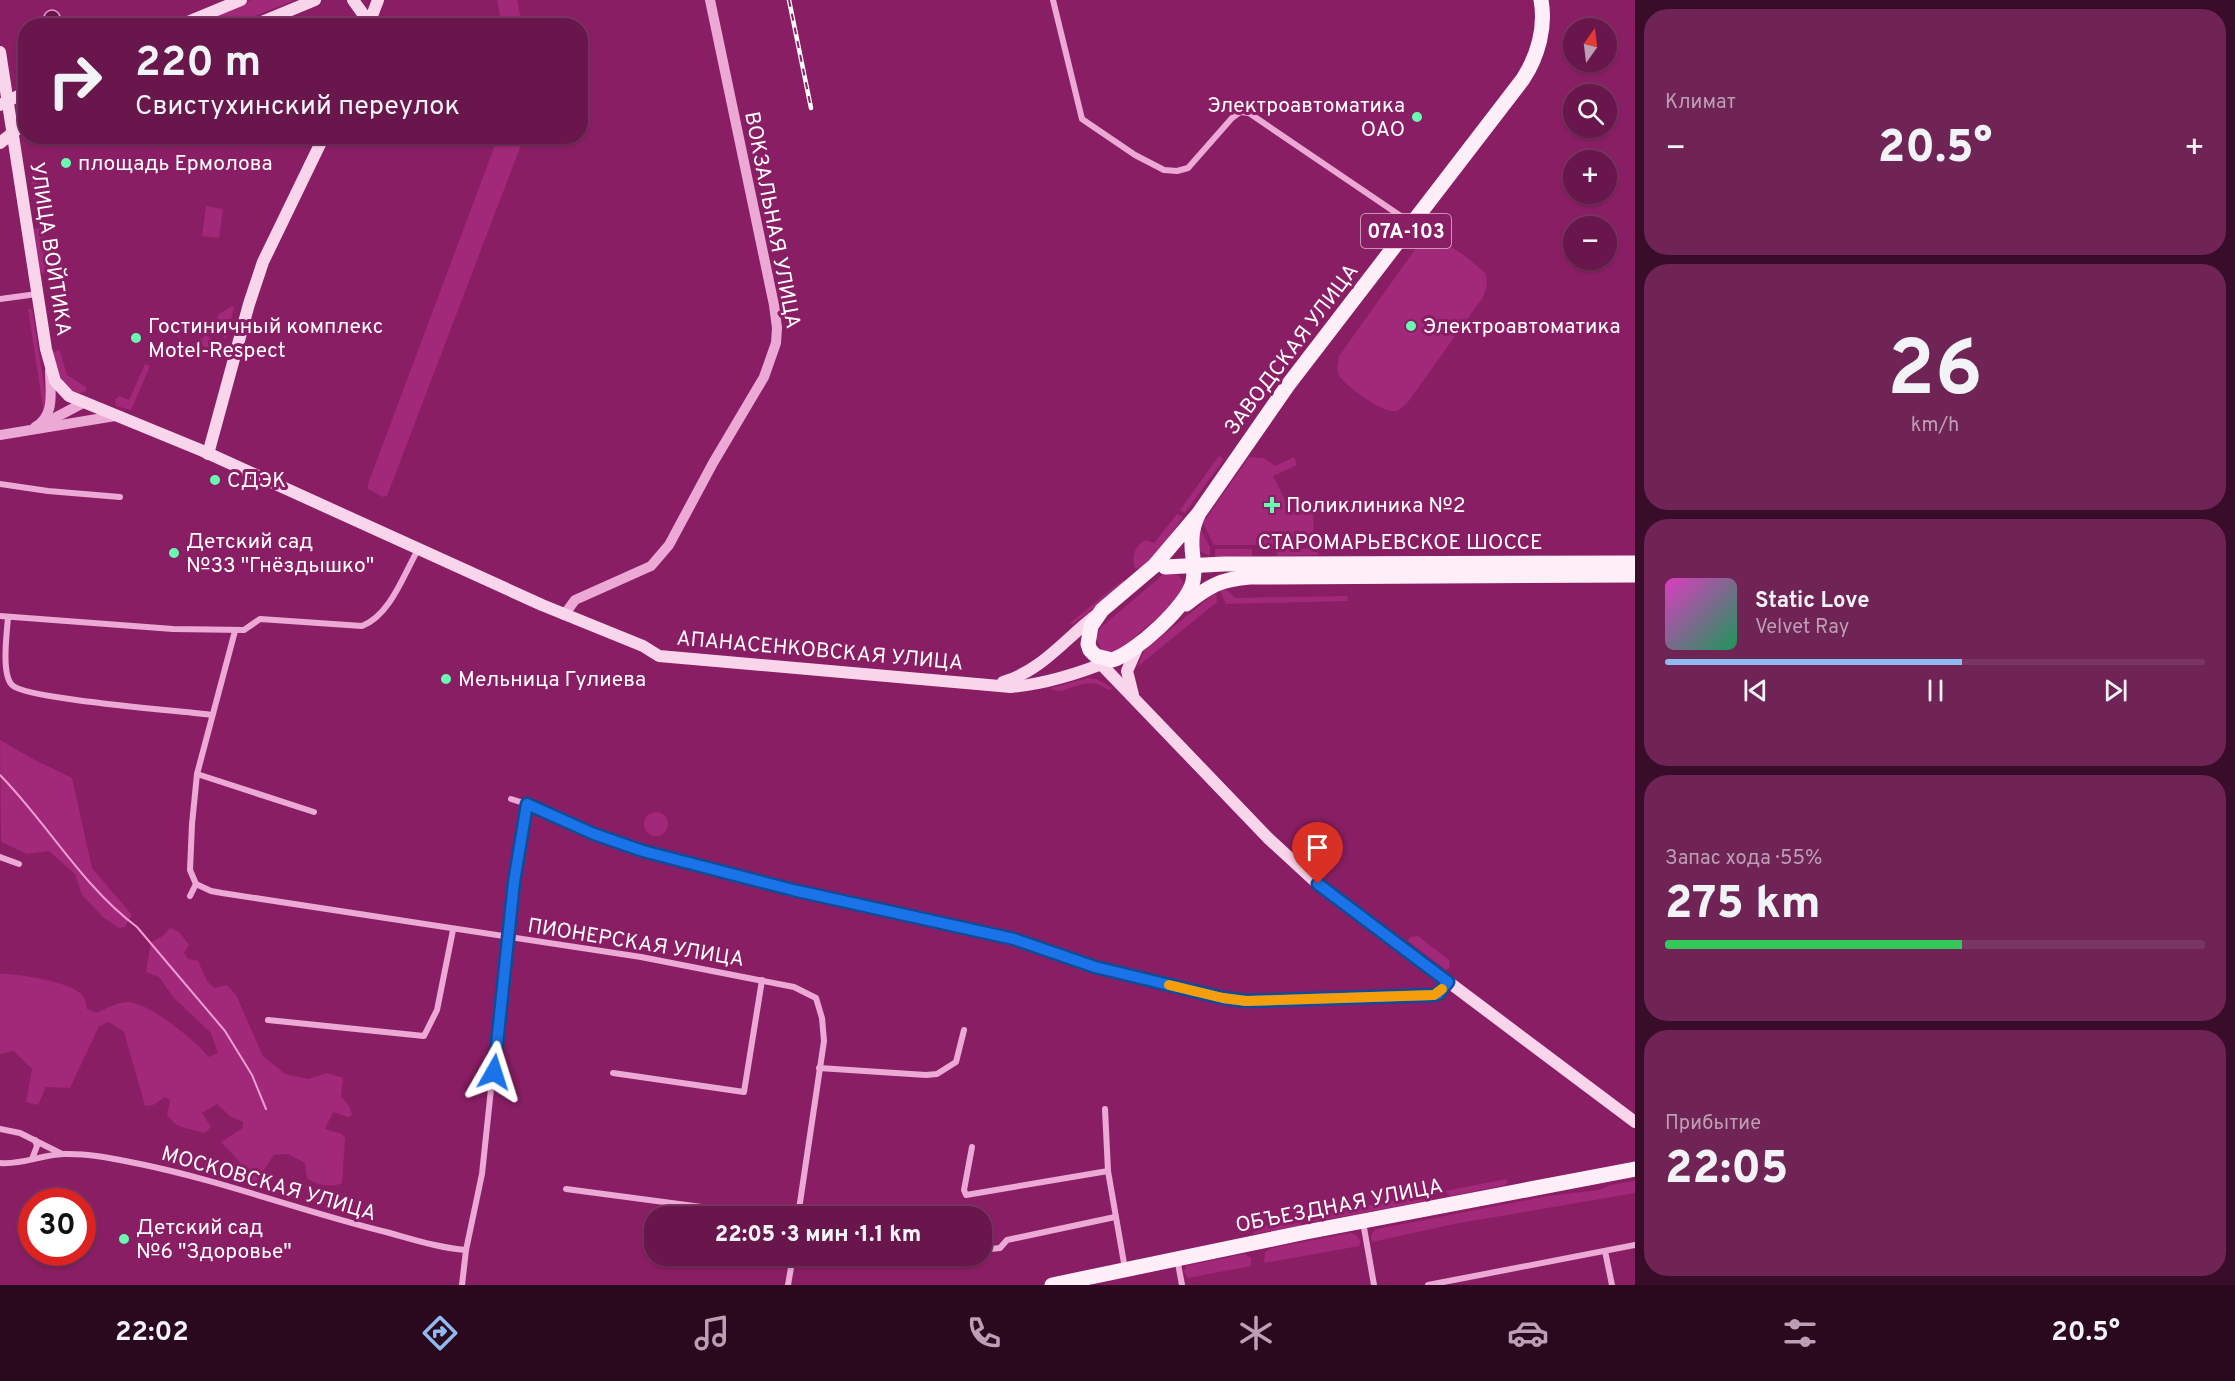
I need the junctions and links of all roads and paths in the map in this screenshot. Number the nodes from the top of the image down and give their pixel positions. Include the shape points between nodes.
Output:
1 (242, 0) edge
2 (315, 0) edge
3 (353, 0) edge
4 (378, 0) edge
5 (710, 0) edge
6 (1053, 0) edge
7 (1541, 0) edge
8 (198, 18) edge
9 (271, 18) edge
10 (364, 18) edge
11 (370, 18) edge
12 (0, 52) edge
13 (18, 96) edge
14 (4, 103) edge
15 (18, 128) edge
16 (13, 131) junction
17 (0, 143) edge
18 (320, 144) edge
19 (0, 149) edge
20 (18, 162) junction
21 (1411, 224) junction
22 (37, 294) junction
23 (0, 299) edge
24 (50, 364) junction
25 (84, 403) junction
26 (115, 416) junction
27 (59, 424) junction
28 (38, 426) junction
29 (0, 435) edge
30 (208, 454) junction
31 (0, 484) edge
32 (120, 497) dead end
33 (1199, 513) junction
34 (1192, 541) junction
35 (419, 548) junction
36 (1635, 563) edge
37 (1194, 564) junction
38 (1213, 564) junction
39 (1165, 567) junction
40 (1635, 575) edge
41 (1137, 580) junction
42 (1188, 595) junction
43 (1102, 610) junction
44 (1176, 611) junction
45 (564, 615) junction
46 (0, 616) edge
47 (8, 616) junction
48 (235, 631) junction
49 (1138, 645) junction
50 (1107, 662) junction
51 (1075, 674) junction
52 (990, 684) junction
53 (1120, 684) junction
54 (1136, 701) junction
55 (212, 715) junction
56 (197, 774) junction
57 (511, 800) dead end
58 (527, 804) junction
59 (314, 812) dead end
60 (0, 857) edge
61 (19, 864) dead end
62 (197, 885) junction
63 (190, 896) dead end
64 (453, 930) junction
65 (507, 938) junction
66 (762, 980) junction
67 (1448, 982) junction
68 (268, 1020) dead end
69 (963, 1030) dead end
70 (819, 1068) junction
71 (613, 1073) dead end
72 (1105, 1109) dead end
73 (1635, 1122) edge
74 (0, 1130) edge
75 (35, 1140) junction
76 (972, 1147) dead end
77 (62, 1154) junction
78 (31, 1160) junction
79 (0, 1163) edge
80 (1635, 1169) edge
81 (1108, 1171) junction
82 (566, 1189) dead end
83 (694, 1206) edge
84 (799, 1206) edge
85 (1115, 1217) junction
86 (1363, 1221) junction
87 (1635, 1245) edge
88 (992, 1249) edge
89 (466, 1250) junction
90 (1605, 1251) junction
91 (1177, 1258) junction
92 (791, 1266) edge
93 (1125, 1269) junction
94 (462, 1285) edge
95 (788, 1285) edge
96 (1052, 1285) edge
97 (1182, 1285) edge
98 (1374, 1285) edge
99 (1428, 1285) edge
100 (1612, 1285) edge

1 - 8 main road
2 - 9 main road
3 - 10 main road
4 - 11 main road
5 - 45 street, ВОКЗАЛЬНАЯ УЛИЦА via 774,305 776,343 764,377 669,545 651,566 575,600
6 - 21 street via 1082,120 1135,155 1164,170 1188,168 1232,118 1240,112 1249,113
7 - 21 main road, ЗАВОДСКАЯ УЛИЦА / 07А-103 via 1543,26 1533,63
12 - 14 main road, УЛИЦА ВОЙТИКА
13 - 14 main road
14 - 16 main road, УЛИЦА ВОЙТИКА
15 - 16 main road
16 - 17 main road
16 - 20 main road, УЛИЦА ВОЙТИКА
18 - 30 main road via 263,261
19 - 20 main road, УЛИЦА ВОЙТИКА
20 - 22 main road, УЛИЦА ВОЙТИКА
21 - 33 main road, ЗАВОДСКАЯ УЛИЦА / 07А-103 via 1288,386
22 - 23 street
22 - 24 main road, УЛИЦА ВОЙТИКА
24 - 25 main road, УЛИЦА ВОЙТИКА via 58,387
24 - 28 street via 49,411
25 - 26 main road, УЛИЦА ВОЙТИКА
25 - 27 street via 78,417
25 - 28 street
26 - 27 street
26 - 30 main road, УЛИЦА ВОЙТИКА
27 - 28 street
28 - 29 street
30 - 35 main road, АПАНАСЕНКОВСКАЯ УЛИЦА
31 - 32 street
33 - 34 main road
33 - 41 main road, ЗАВОДСКАЯ УЛИЦА
34 - 37 main road
34 - 38 main road via 1198,557
35 - 45 main road, АПАНАСЕНКОВСКАЯ УЛИЦА
35 - 48 street via 388,604 370,623 362,626 260,619
36 - 38 main road, СТАРОМАРЬЕВСКОЕ ШОССЕ
37 - 38 main road, СТАРОМАРЬЕВСКОЕ ШОССЕ
37 - 39 main road, СТАРОМАРЬЕВСКОЕ ШОССЕ
37 - 42 main road
39 - 41 main road, СТАРОМАРЬЕВСКОЕ ШОССЕ
39 - 42 main road via 1184,575
40 - 44 main road, СТАРОМАРЬЕВСКОЕ ШОССЕ via 1231,578 1216,583
41 - 43 main road
42 - 44 main road
43 - 50 main road via 1088,636 1090,650
43 - 52 main road via 1035,668 1016,678
44 - 49 main road
45 - 52 main road, АПАНАСЕНКОВСКАЯ УЛИЦА via 659,656
46 - 47 street
47 - 48 street
47 - 55 street via 8,676 11,684 25,692
48 - 55 street
49 - 50 main road
49 - 54 main road via 1128,671
50 - 51 main road
50 - 53 main road
51 - 52 main road via 1024,686
51 - 53 main road via 1094,674
53 - 54 main road
54 - 67 main road via 1269,839 1318,884
55 - 56 street
56 - 59 street
56 - 62 street via 190,870
57 - 58 street
58 - 65 street
58 - 67 street via 643,851 793,890 1014,939 1095,967 1223,998 1246,1001 1434,995
60 - 61 street
62 - 63 street
62 - 64 street, ПИОНЕРСКАЯ УЛИЦА via 222,894
64 - 65 street, ПИОНЕРСКАЯ УЛИЦА
64 - 68 street via 437,1010 424,1036
65 - 66 street, ПИОНЕРСКАЯ УЛИЦА via 641,957
65 - 89 street via 482,1174
66 - 70 street, ПИОНЕРСКАЯ УЛИЦА via 794,987 816,998 824,1041
66 - 71 street via 744,1092
67 - 73 main road
69 - 70 street via 956,1062 937,1074
70 - 84 street
72 - 81 street
74 - 75 street, МОСКОВСКАЯ УЛИЦА
75 - 77 street, МОСКОВСКАЯ УЛИЦА
75 - 78 street via 36,1153
76 - 81 street via 966,1195
77 - 78 street, МОСКОВСКАЯ УЛИЦА
77 - 89 street, МОСКОВСКАЯ УЛИЦА via 140,1164 341,1221
78 - 79 street, МОСКОВСКАЯ УЛИЦА
80 - 86 main road, ОБЪЕЗДНАЯ УЛИЦА
81 - 85 street
82 - 83 street
85 - 88 street via 1007,1240 1000,1248
85 - 93 street
86 - 91 main road, ОБЪЕЗДНАЯ УЛИЦА
86 - 98 street
87 - 90 street
89 - 94 street
90 - 99 street
90 - 100 street
91 - 93 main road, ОБЪЕЗДНАЯ УЛИЦА
91 - 97 street
92 - 95 street
93 - 96 main road, ОБЪЕЗДНАЯ УЛИЦА

